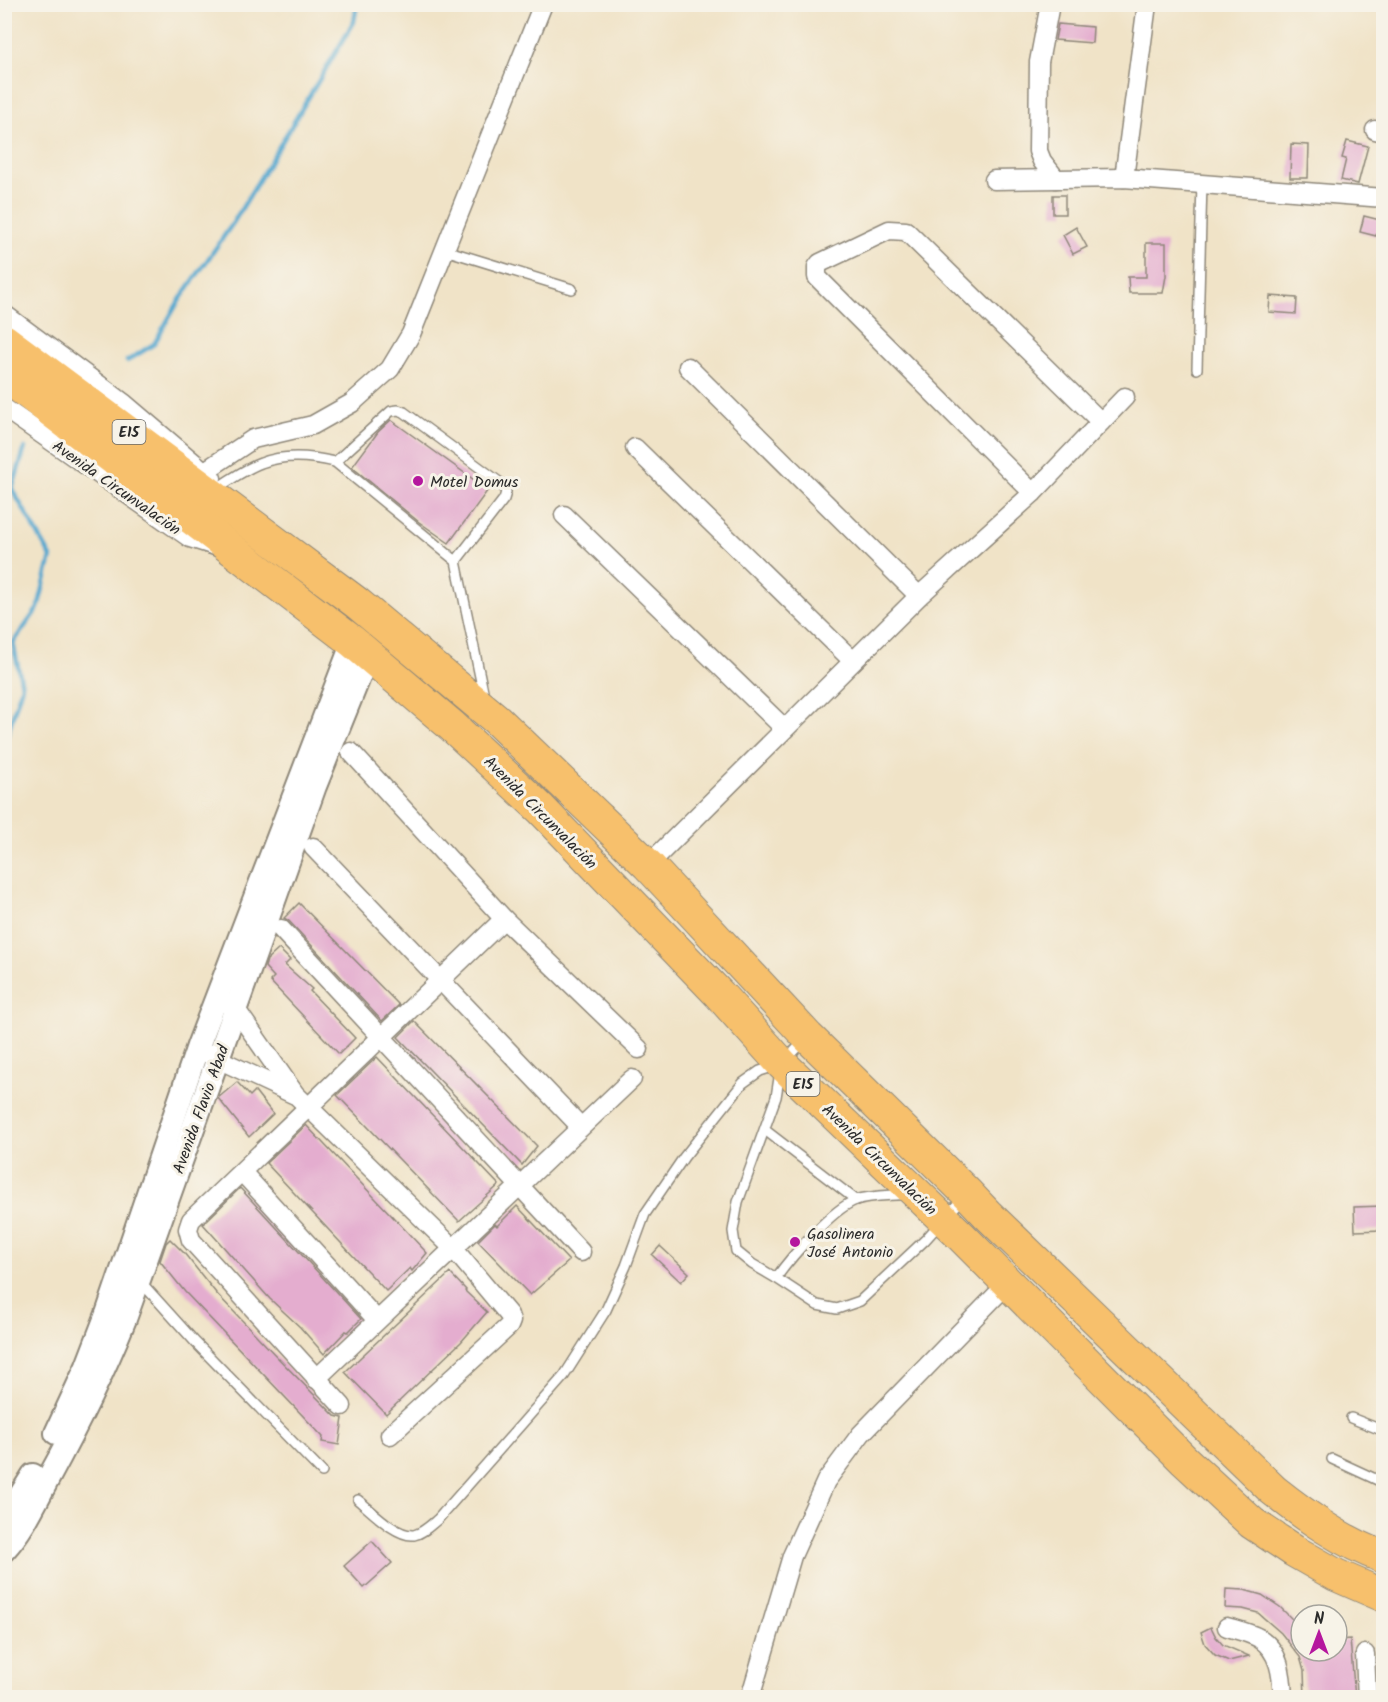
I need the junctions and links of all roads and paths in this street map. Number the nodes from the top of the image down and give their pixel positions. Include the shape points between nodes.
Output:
1 (543, 4) edge
2 (1050, 4) edge
3 (1147, 4) edge
4 (1124, 178) junction
5 (1056, 179) junction
6 (994, 180) dead end
7 (1202, 183) junction
8 (1383, 198) edge
9 (445, 250) junction
10 (572, 289) dead end
11 (4, 314) edge
12 (4, 340) edge
13 (688, 367) dead end
14 (1197, 369) dead end
15 (4, 375) edge
16 (1125, 397) dead end
17 (4, 408) edge
18 (1101, 422) junction
19 (635, 448) dead end
20 (334, 462) junction
21 (205, 471) junction
22 (220, 486) junction
23 (1033, 493) junction
24 (564, 515) dead end
25 (253, 525) junction
26 (236, 552) junction
27 (456, 561) junction
28 (919, 596) junction
29 (360, 649) junction
30 (853, 661) junction
31 (496, 719) junction
32 (784, 728) junction
33 (351, 752) dead end
34 (313, 847) dead end
35 (648, 866) junction
36 (504, 919) junction
37 (282, 929) dead end
38 (745, 972) junction
39 (439, 979) junction
40 (719, 994) junction
41 (225, 1003) junction
42 (381, 1036) junction
43 (808, 1037) junction
44 (198, 1046) junction
45 (639, 1049) dead end
46 (218, 1059) junction
47 (782, 1064) junction
48 (632, 1079) dead end
49 (858, 1085) junction
50 (302, 1100) junction
51 (830, 1111) junction
52 (580, 1126) junction
53 (765, 1130) junction
54 (242, 1172) junction
55 (928, 1181) junction
56 (519, 1186) junction
57 (856, 1200) junction
58 (977, 1204) junction
59 (953, 1228) junction
60 (453, 1248) junction
61 (581, 1252) dead end
62 (776, 1278) junction
63 (139, 1279) junction
64 (1008, 1284) junction
65 (377, 1320) junction
66 (316, 1379) junction
67 (342, 1406) dead end
68 (1351, 1418) dead end
69 (1383, 1431) edge
70 (390, 1435) dead end
71 (1332, 1459) dead end
72 (322, 1472) dead end
73 (1383, 1483) edge
74 (358, 1500) dead end
75 (4, 1521) edge
76 (4, 1550) edge
77 (1383, 1557) edge
78 (1383, 1596) edge
79 (1227, 1627) dead end
80 (1365, 1654) dead end
81 (750, 1698) edge
82 (1283, 1698) edge
83 (1367, 1698) edge

1 - 9 street
2 - 5 street via 1039,62 1038,151
3 - 4 street
4 - 5 street
4 - 7 street
5 - 6 street
7 - 8 street
7 - 14 lane
9 - 10 lane
9 - 21 street via 411,334 390,369 352,403 313,425 253,440
11 - 21 street, Avenida Circunvalación / E15 via 125,404
12 - 25 highway, Avenida Circunvalación / E15
13 - 28 street
15 - 26 highway, Avenida Circunvalación / E15
16 - 18 street
17 - 26 street, Avenida Circunvalación / E15 via 190,538
18 - 23 street
18 - 23 street via 906,231 890,230 820,263 817,277
19 - 30 street
20 - 22 lane via 290,456 260,463
20 - 27 lane
20 - 27 lane via 391,411 398,410 502,484 504,499
21 - 22 street, Avenida Circunvalación / E15
22 - 25 street, Avenida Circunvalación / E15
23 - 28 street
24 - 32 street
25 - 31 highway, Avenida Circunvalación / E15 via 385,626
26 - 29 highway, Avenida Circunvalación / E15
27 - 31 lane via 484,701
28 - 30 street
29 - 40 highway, Avenida Circunvalación / E15 via 541,808
29 - 41 street, Avenida Flavio Abad
30 - 32 street
31 - 35 highway, Avenida Circunvalación / E15
32 - 35 street
33 - 36 street
34 - 39 street
35 - 38 highway, Avenida Circunvalación / E15
36 - 39 street
36 - 45 street
37 - 42 street
38 - 40 highway
38 - 43 highway, Avenida Circunvalación / E15
39 - 42 street
39 - 52 street
40 - 47 highway, Avenida Circunvalación / E15
41 - 44 street, Avenida Flavio Abad
41 - 46 street, Avenida Flavio Abad
41 - 50 street
42 - 50 street
42 - 56 street
43 - 47 lane
43 - 49 highway, Avenida Circunvalación / E15
44 - 46 street
44 - 75 street, Avenida Flavio Abad via 87,1366 68,1411
46 - 50 street
46 - 63 street, Avenida Flavio Abad
47 - 51 highway, Avenida Circunvalación / E15
47 - 53 lane
47 - 74 lane via 760,1071 743,1083 684,1157 645,1214 606,1310 564,1376 438,1519 426,1530 412,1535 394,1530
48 - 52 street
49 - 51 highway
49 - 55 highway, Avenida Circunvalación / E15
50 - 54 street
50 - 60 street
51 - 55 highway, Avenida Circunvalación / E15
52 - 56 street
53 - 57 lane
53 - 62 lane via 738,1202 733,1237 736,1251
54 - 65 street
54 - 66 street via 191,1220 191,1240
55 - 57 lane
55 - 58 highway, Avenida Circunvalación / E15
55 - 59 highway, Avenida Circunvalación / E15
56 - 60 street
56 - 61 street
57 - 62 lane via 808,1240
58 - 59 highway
58 - 77 highway, Avenida Circunvalación / E15 via 1272,1490 1302,1513
59 - 62 lane via 860,1301 837,1309 818,1305
59 - 64 highway, Avenida Circunvalación / E15
60 - 65 street
60 - 70 street via 511,1321
63 - 72 lane via 195,1343
63 - 76 street, Avenida Flavio Abad via 104,1372 34,1504
64 - 78 highway, Avenida Circunvalación / E15 via 1252,1523 1336,1575
64 - 81 street via 861,1434 826,1481 792,1556
65 - 66 street
66 - 67 street
68 - 69 lane
71 - 73 lane
79 - 82 street via 1258,1638 1274,1653 1282,1674
80 - 83 street

